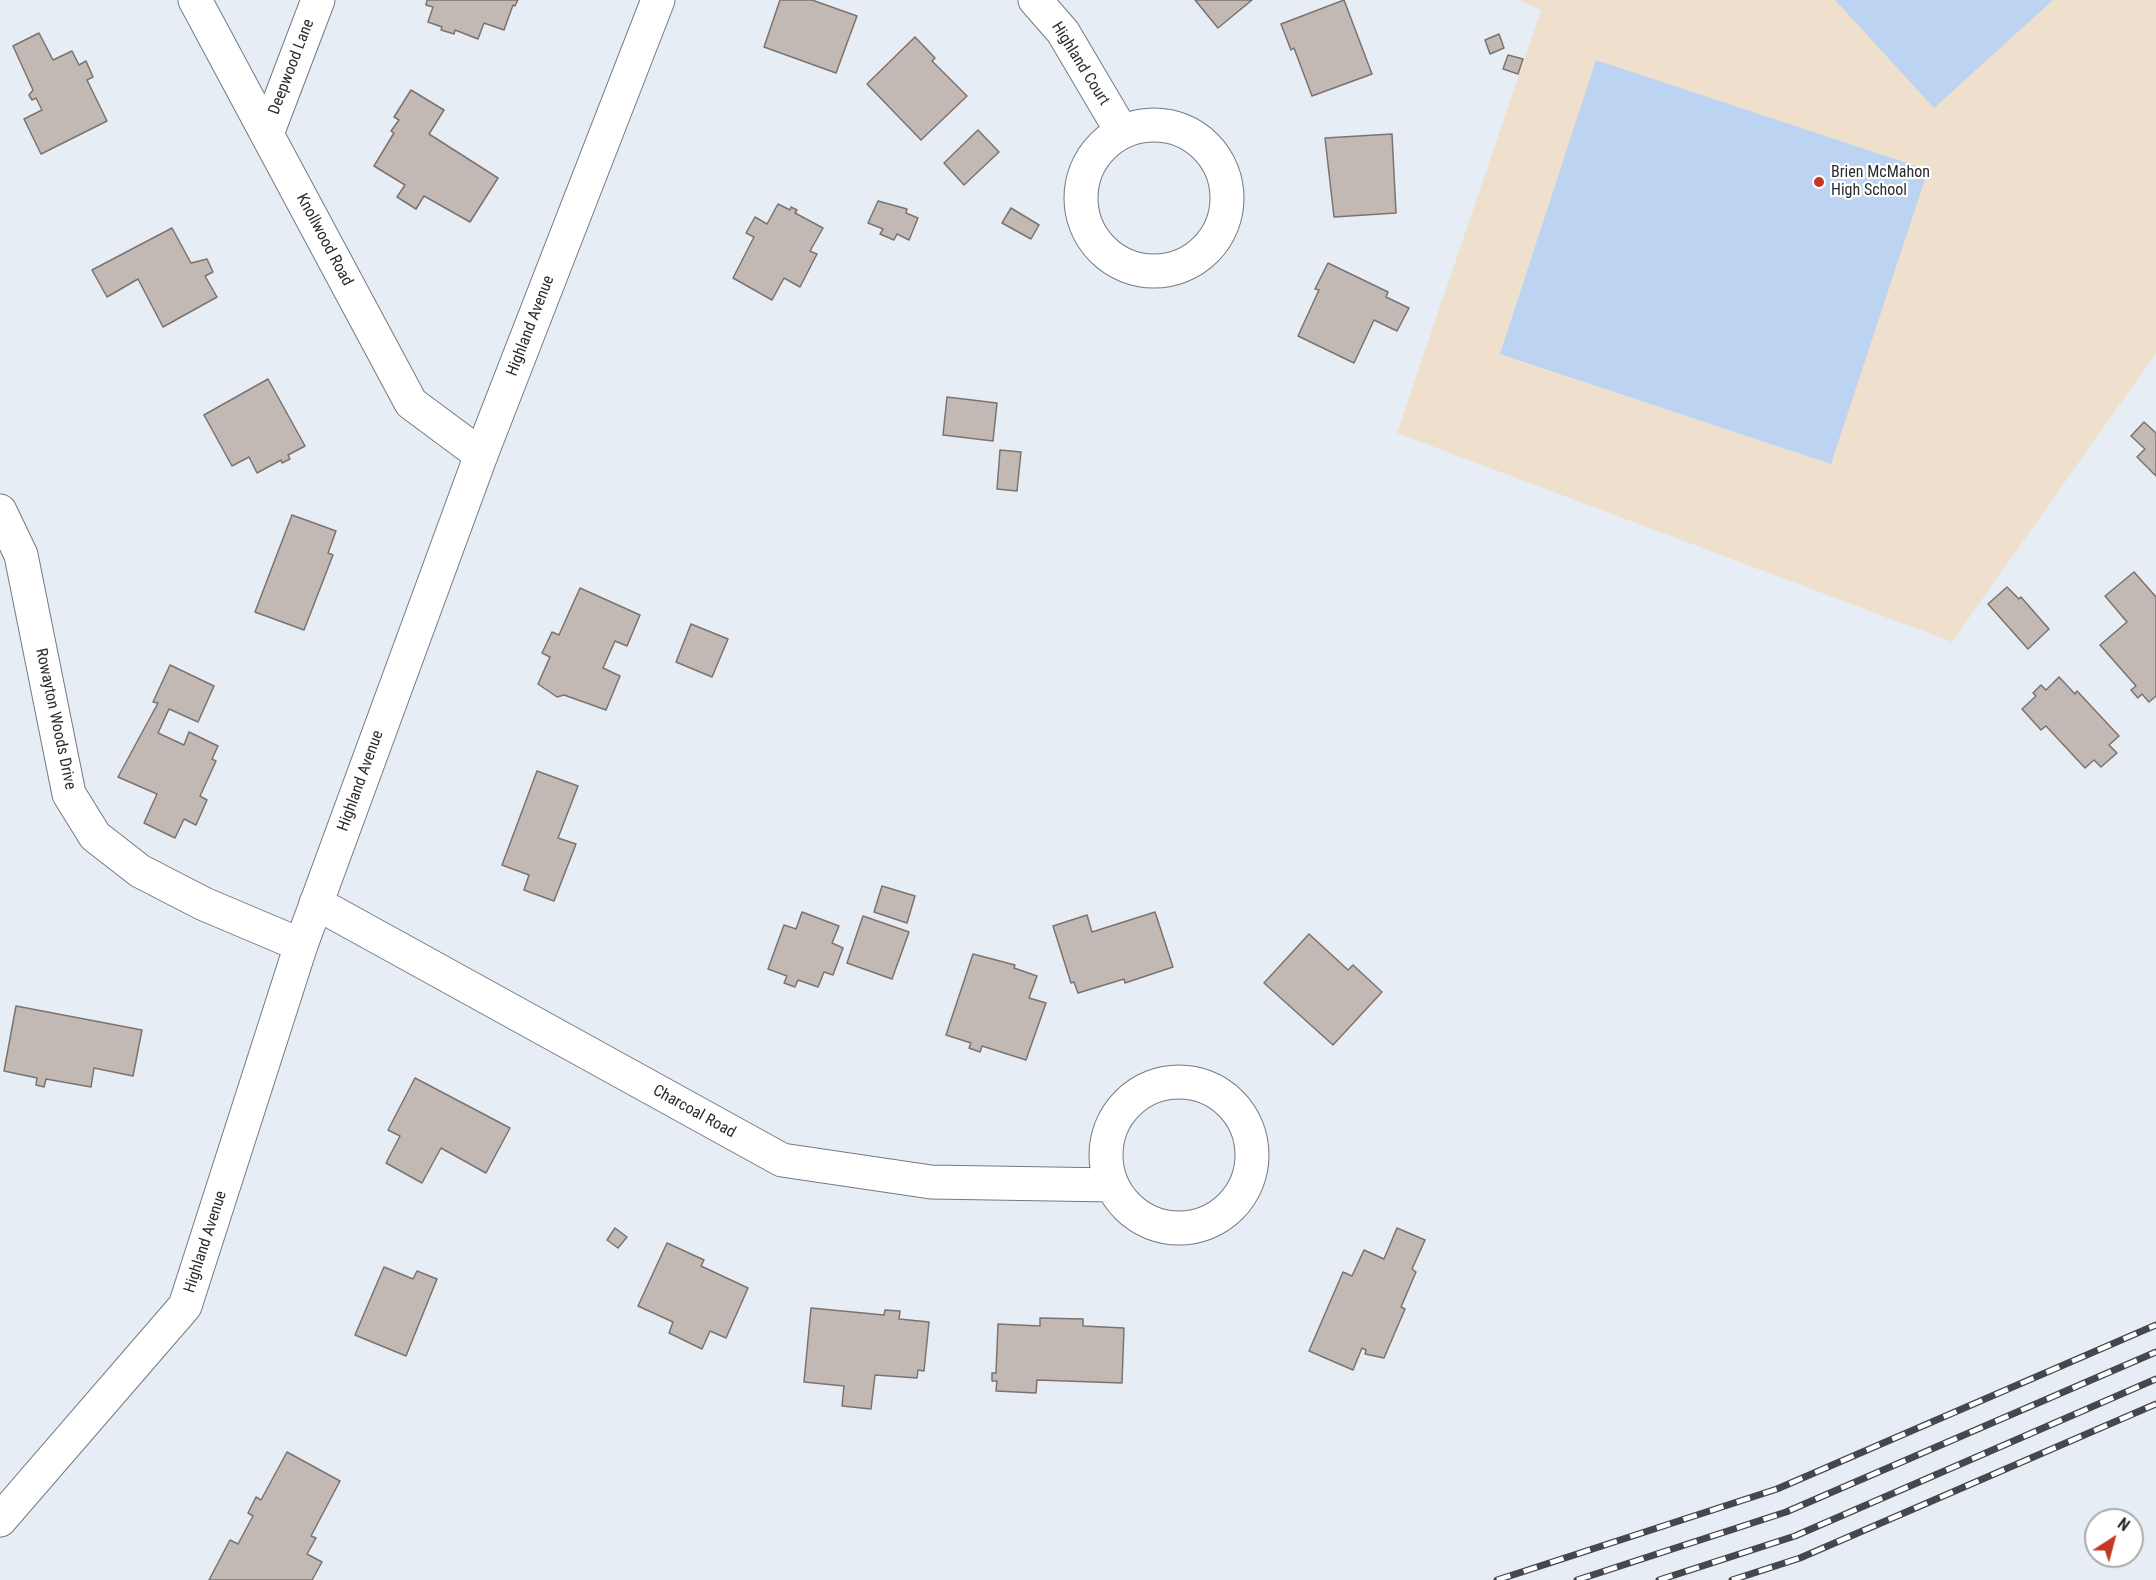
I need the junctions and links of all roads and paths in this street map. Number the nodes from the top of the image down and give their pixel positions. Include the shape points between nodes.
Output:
1 (195, 0) edge
2 (318, 0) edge
3 (658, 0) edge
4 (1035, 0) edge
5 (1122, 132) junction
6 (267, 134) junction
7 (481, 455) junction
8 (0, 511) edge
9 (316, 903) junction
10 (301, 945) junction
11 (1112, 1185) junction
12 (0, 1520) edge

1 - 6 street, Knollwood Road
2 - 6 street, Deepwood Lane
3 - 7 street, Highland Avenue
4 - 5 street, Highland Court via 1063,32
5 - 5 street via 1101,146 1087,168 1081,193 1083,218 1094,241 1112,259 1136,270 1162,272 1187,264 1207,250 1222,228 1228,204 1226,178 1214,155 1196,137 1173,127 1147,125
6 - 7 street, Knollwood Road via 411,403
7 - 9 street, Highland Avenue
8 - 10 street, Rowayton Woods Drive via 21,555 69,794 95,836 140,871 204,904
9 - 10 street, Highland Avenue
9 - 11 street, Charcoal Road via 782,1160 931,1182
10 - 12 street, Highland Avenue via 185,1306
11 - 11 street via 1105,1160 1108,1135 1119,1112 1137,1094 1160,1084 1185,1082 1210,1089 1231,1104 1245,1125 1252,1150 1249,1175 1238,1198 1220,1215 1197,1226 1172,1228 1147,1221 1126,1206

